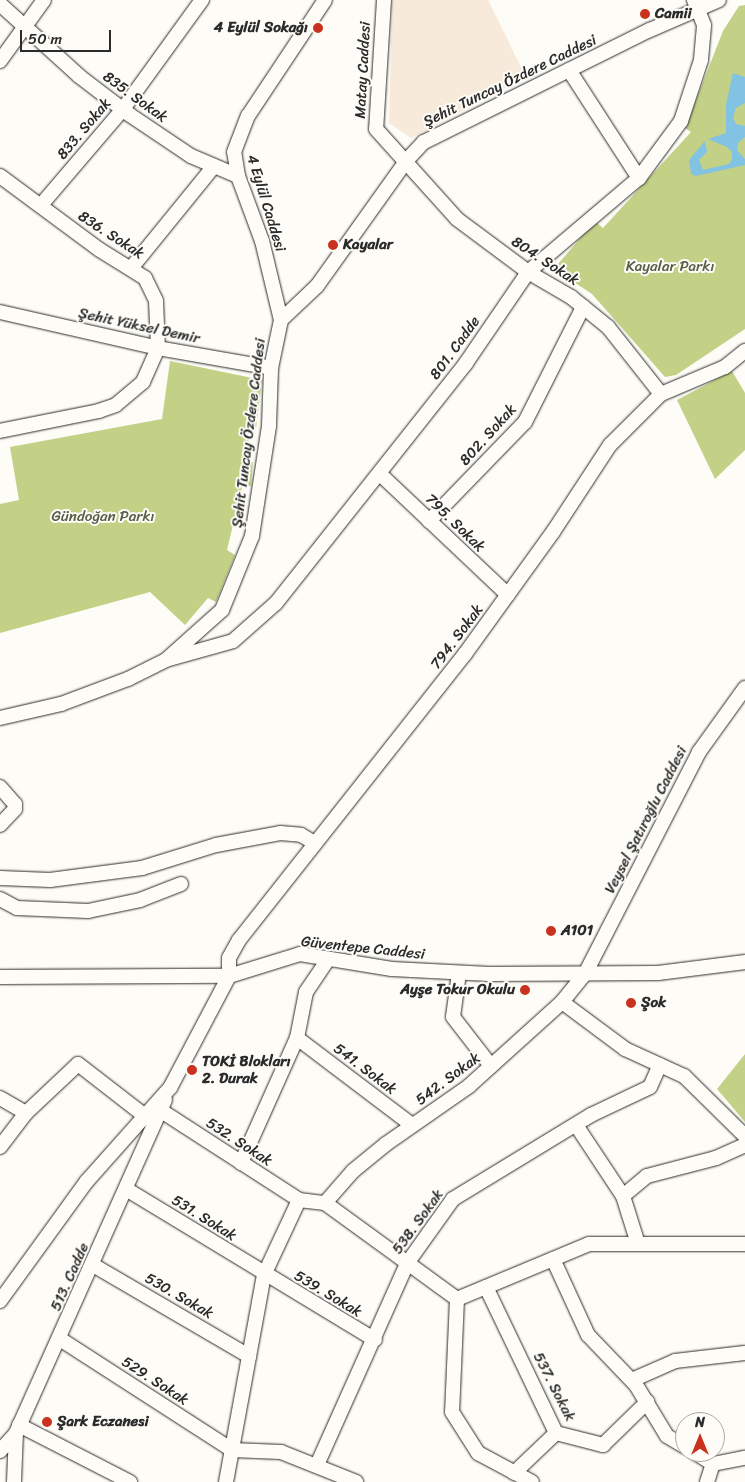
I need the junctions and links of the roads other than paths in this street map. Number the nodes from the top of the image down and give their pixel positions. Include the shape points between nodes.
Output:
1 (44, 0) edge
2 (202, 0) edge
3 (325, 0) edge
4 (384, 0) edge
5 (719, 0) edge
6 (0, 4) edge
7 (696, 4) edge
8 (25, 26) junction
9 (0, 61) edge
10 (568, 70) junction
11 (122, 109) junction
12 (406, 160) junction
13 (214, 166) junction
14 (0, 176) edge
15 (238, 176) junction
16 (639, 178) junction
17 (41, 204) junction
18 (132, 267) junction
19 (528, 272) junction
20 (583, 307) junction
21 (0, 312) edge
22 (281, 320) junction
23 (158, 348) junction
24 (745, 351) edge
25 (271, 368) junction
26 (661, 394) junction
27 (0, 431) edge
28 (380, 474) junction
29 (429, 521) junction
30 (508, 595) junction
31 (166, 660) junction
32 (744, 690) edge
33 (0, 718) edge
34 (0, 787) edge
35 (0, 825) edge
36 (315, 843) junction
37 (0, 878) edge
38 (181, 884) dead end
39 (0, 899) edge
40 (328, 959) junction
41 (745, 962) edge
42 (459, 972) junction
43 (584, 974) junction
44 (229, 976) junction
45 (0, 977) edge
46 (562, 1002) junction
47 (297, 1038) junction
48 (660, 1065) junction
49 (491, 1066) junction
50 (170, 1088) junction
51 (0, 1098) edge
52 (160, 1110) junction
53 (26, 1113) junction
54 (145, 1116) junction
55 (576, 1124) junction
56 (412, 1125) junction
57 (745, 1136) edge
58 (745, 1145) edge
59 (0, 1147) edge
60 (241, 1163) junction
61 (126, 1189) junction
62 (623, 1196) junction
63 (299, 1200) junction
64 (325, 1203) junction
65 (638, 1244) junction
66 (745, 1244) edge
67 (553, 1259) junction
68 (408, 1262) junction
69 (93, 1266) junction
70 (264, 1275) junction
71 (486, 1287) junction
72 (457, 1299) junction
73 (0, 1301) edge
74 (60, 1339) junction
75 (375, 1340) junction
76 (745, 1353) edge
77 (249, 1356) junction
78 (632, 1380) junction
79 (647, 1402) junction
80 (18, 1429) junction
81 (556, 1433) junction
82 (675, 1441) edge
83 (0, 1450) edge
84 (232, 1450) junction
85 (745, 1458) edge
86 (710, 1462) edge
87 (713, 1464) junction
88 (317, 1465) junction
89 (514, 1472) junction
90 (14, 1482) edge
91 (130, 1482) edge
92 (226, 1482) edge
93 (356, 1482) edge
94 (532, 1482) edge
95 (706, 1482) edge

1 - 8 street
2 - 11 street, 833. Sokak
3 - 15 street, 4 Eylül Caddesi via 248,116 234,152
4 - 12 street, Matay Caddesi via 376,130
5 - 7 street, Şehit Tuncay Özdere Caddesi
6 - 8 street, 835. Sokak
7 - 10 street, Şehit Tuncay Özdere Caddesi
7 - 16 street, 801. Cadde via 704,26 702,51 681,121
8 - 9 street
8 - 11 street, 835. Sokak via 79,76
10 - 12 street, Şehit Tuncay Özdere Caddesi via 424,142
10 - 16 street
11 - 13 street, 835. Sokak via 191,156
11 - 17 street, 833. Sokak
12 - 19 street, 804. Sokak via 457,219
12 - 22 street, Şehit Tuncay Özdere Caddesi via 316,286
13 - 15 street, 835. Sokak
13 - 18 street
14 - 17 street, 836. Sokak
15 - 22 street, 4 Eylül Caddesi via 262,242
16 - 19 street, 801. Cadde
17 - 18 street, 836. Sokak via 100,250
18 - 23 street, 836. Sokak via 145,278 156,301
19 - 20 street, 804. Sokak
19 - 28 street, 801. Cadde via 466,363
20 - 26 street, 804. Sokak via 608,327
20 - 29 street, 802. Sokak via 525,422
21 - 23 street, Şehit Yüksel Demir
22 - 25 street, Şehit Tuncay Özdere Caddesi
23 - 25 street, Şehit Yüksel Demir
23 - 27 street via 143,382 116,405
24 - 26 street, 794. Sokak via 725,367
25 - 31 street, Şehit Tuncay Özdere Caddesi via 269,426 252,536 222,610
26 - 30 street, 794. Sokak via 610,445
28 - 29 street, 795. Sokak
28 - 31 street, 801. Cadde via 276,603 233,640
29 - 30 street, 795. Sokak
30 - 36 street, 794. Sokak via 378,767
31 - 33 street, Şehit Tuncay Özdere Caddesi via 128,679 61,704
32 - 43 street, Veysel Şatıroğlu Caddesi via 699,752
34 - 35 street via 15,806
36 - 37 street via 301,835 280,833 216,845 142,868 50,880
36 - 44 street, 794. Sokak via 238,940 229,958
38 - 39 street via 140,900 88,911 17,908
40 - 42 street, Güventepe Caddesi via 392,968
40 - 44 street, Güventepe Caddesi via 300,954
40 - 47 street via 306,992
41 - 43 street, Güventepe Caddesi via 658,973
42 - 43 street, Güventepe Caddesi
42 - 49 street via 453,1017
43 - 46 street, 542. Sokak
44 - 45 street, Güventepe Caddesi
44 - 50 street
46 - 48 street via 625,1049
46 - 49 street, 542. Sokak
47 - 56 street, 541. Sokak
47 - 60 street
48 - 55 street, 538. Sokak via 650,1087
48 - 57 street via 684,1076
49 - 56 street, 542. Sokak via 469,1086
50 - 52 street, 513. Cadde
50 - 54 street
51 - 53 street
52 - 60 street, 532. Sokak
52 - 61 street, 513. Cadde
53 - 54 street via 78,1064
53 - 59 street
54 - 73 street via 88,1181
55 - 62 street
55 - 68 street, 538. Sokak via 453,1199
56 - 64 street, 542. Sokak via 353,1171
58 - 62 street via 716,1158 647,1176
60 - 63 street, 532. Sokak
61 - 69 street, 513. Cadde
61 - 70 street, 531. Sokak
62 - 65 street
63 - 64 street
63 - 70 street
64 - 68 street
65 - 66 street
65 - 67 street via 589,1244
67 - 71 street
67 - 78 street via 588,1335
68 - 72 street
68 - 75 street, 538. Sokak
69 - 74 street, 513. Cadde
69 - 77 street, 530. Sokak
70 - 75 street, 539. Sokak
70 - 77 street
71 - 72 street
71 - 81 street, 537. Sokak
72 - 89 street via 452,1412 478,1453
74 - 80 street, 513. Cadde
74 - 84 street, 529. Sokak
75 - 88 street, 538. Sokak
76 - 78 street via 675,1361
77 - 84 street
78 - 79 street
79 - 81 street, 537. Sokak via 603,1445
79 - 82 street via 667,1436
80 - 83 street
80 - 90 street, 513. Cadde
80 - 91 street
81 - 89 street
84 - 88 street via 281,1452
84 - 92 street
85 - 87 street
86 - 87 street
87 - 95 street
88 - 93 street
89 - 94 street

